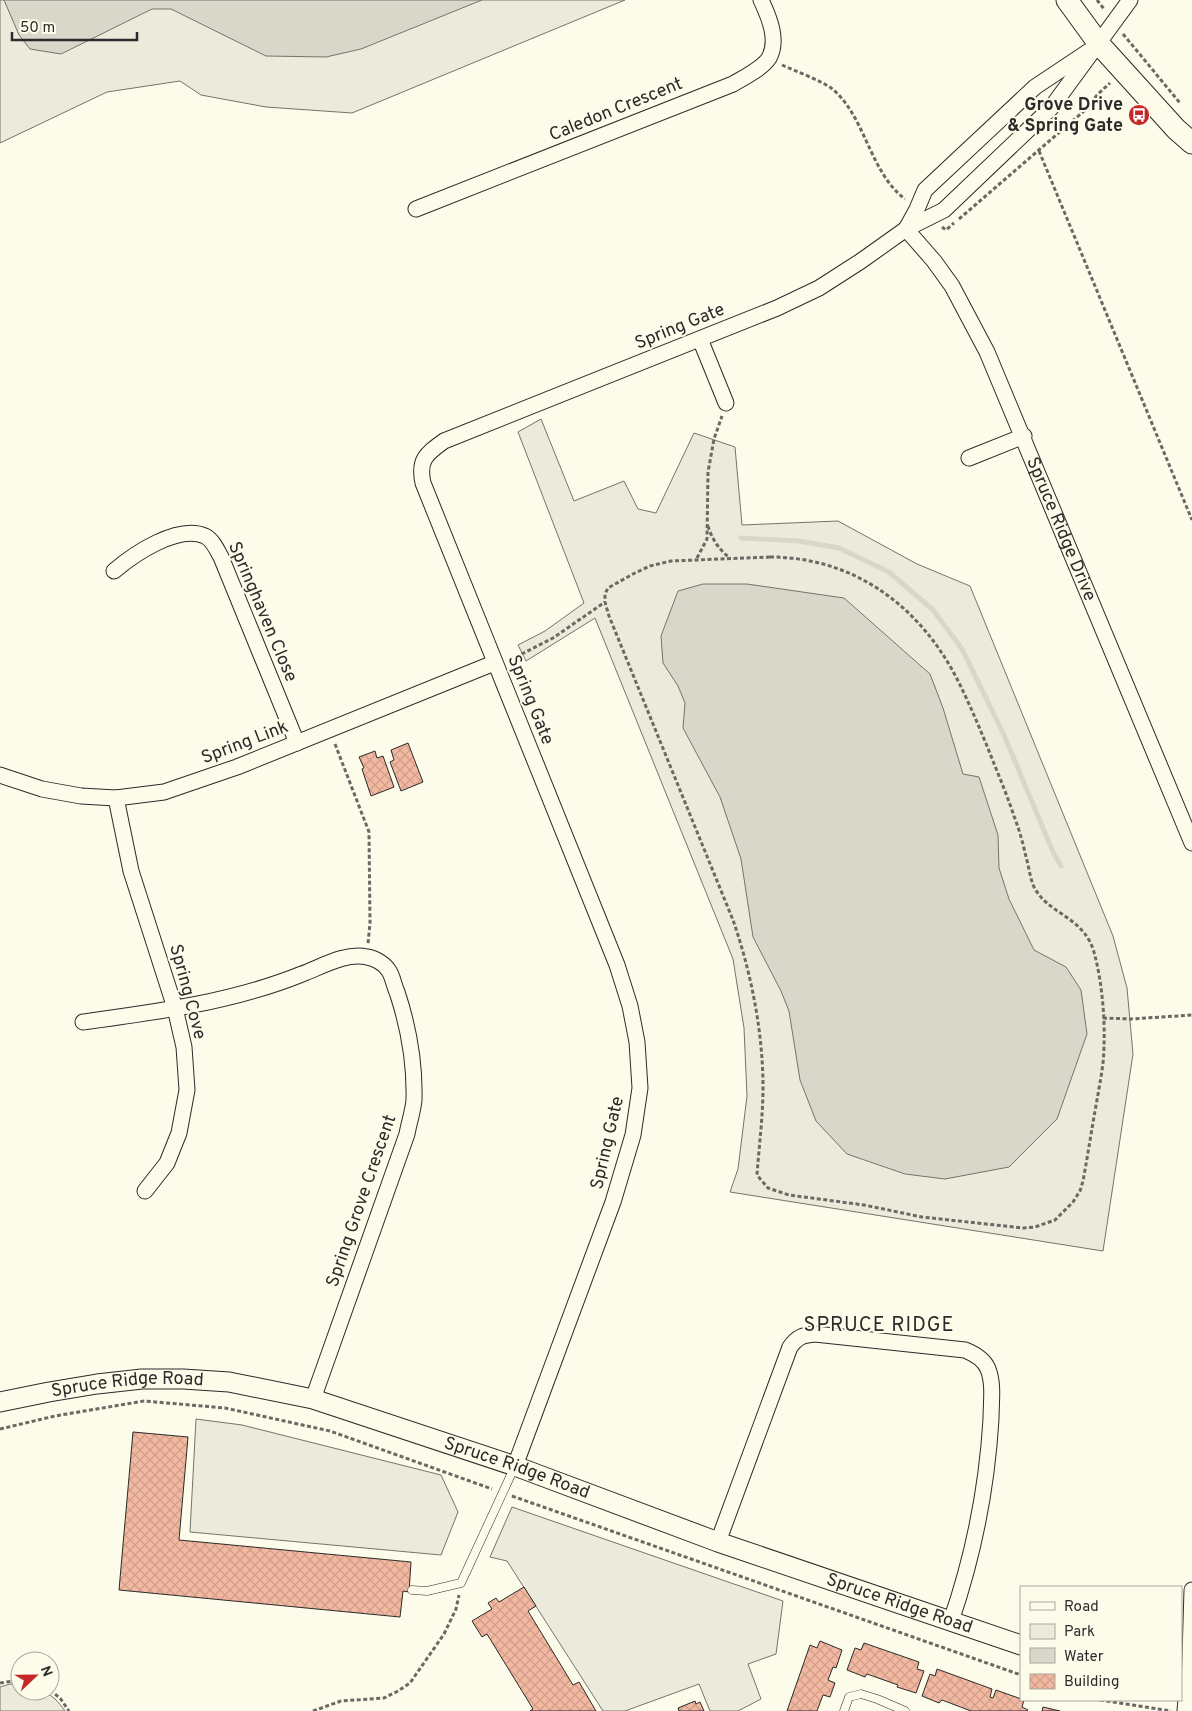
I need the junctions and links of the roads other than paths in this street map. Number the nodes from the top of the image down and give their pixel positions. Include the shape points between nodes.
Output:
1 (762, 0) edge
2 (1067, 0) edge
3 (1130, 0) edge
4 (1099, 44) junction
5 (1192, 143) edge
6 (416, 209) dead end
7 (924, 213) junction
8 (906, 229) junction
9 (700, 339) junction
10 (726, 403) road end
11 (1024, 436) junction
12 (969, 458) dead end
13 (114, 571) dead end
14 (494, 663) junction
15 (297, 744) junction
16 (0, 775) edge
17 (116, 798) junction
18 (1192, 843) edge
19 (175, 1008) junction
20 (84, 1022) dead end
21 (145, 1191) dead end
22 (313, 1399) junction
23 (0, 1402) edge
24 (515, 1466) junction
25 (718, 1542) junction
26 (412, 1590) dead end
27 (1192, 1590) edge
28 (951, 1621) junction
29 (1020, 1645) edge
30 (1187, 1686) edge
31 (844, 1711) edge
32 (905, 1711) edge
33 (1187, 1711) edge

1 - 6 street, Caledon Crescent via 773,40 769,58 733,84
2 - 4 main road
3 - 4 street, Spring Gate
4 - 5 main road
4 - 7 street, Spring Gate via 1051,108 944,210
4 - 7 street via 1035,87 925,190
7 - 8 street, Spring Gate
8 - 9 street, Spring Gate via 819,288
8 - 11 street, Spruce Ridge Drive via 948,280 971,318
9 - 10 street
9 - 14 street, Spring Gate via 444,441 423,459 420,470 423,483
11 - 12 street
11 - 18 street, Spruce Ridge Drive
13 - 15 street, Springhaven Close via 142,550 179,535 206,536 221,557
14 - 15 street, Spring Link
14 - 24 street, Spring Gate via 617,965 637,1042 640,1088 633,1135 614,1202
15 - 17 street, Spring Link via 164,792
16 - 17 street, Spring Link via 42,789
17 - 19 street, Spring Cove via 131,871
19 - 20 street
19 - 21 street, Spring Cove via 184,1047 187,1090 179,1133 167,1163
19 - 22 street, Spring Grove Crescent via 240,994 354,956 367,957 389,970 412,1052 414,1103 407,1134
22 - 23 street, Spruce Ridge Road via 229,1382 142,1379
22 - 24 street, Spruce Ridge Road
24 - 25 street, Spruce Ridge Road
24 - 26 lane via 461,1583
25 - 28 street, Spruce Ridge Road
25 - 28 street via 795,1340 815,1334 965,1350 988,1367 991,1409 989,1458 978,1520
27 - 30 street
28 - 29 street, Spruce Ridge Road
30 - 33 street
31 - 32 lane via 849,1697 861,1694

